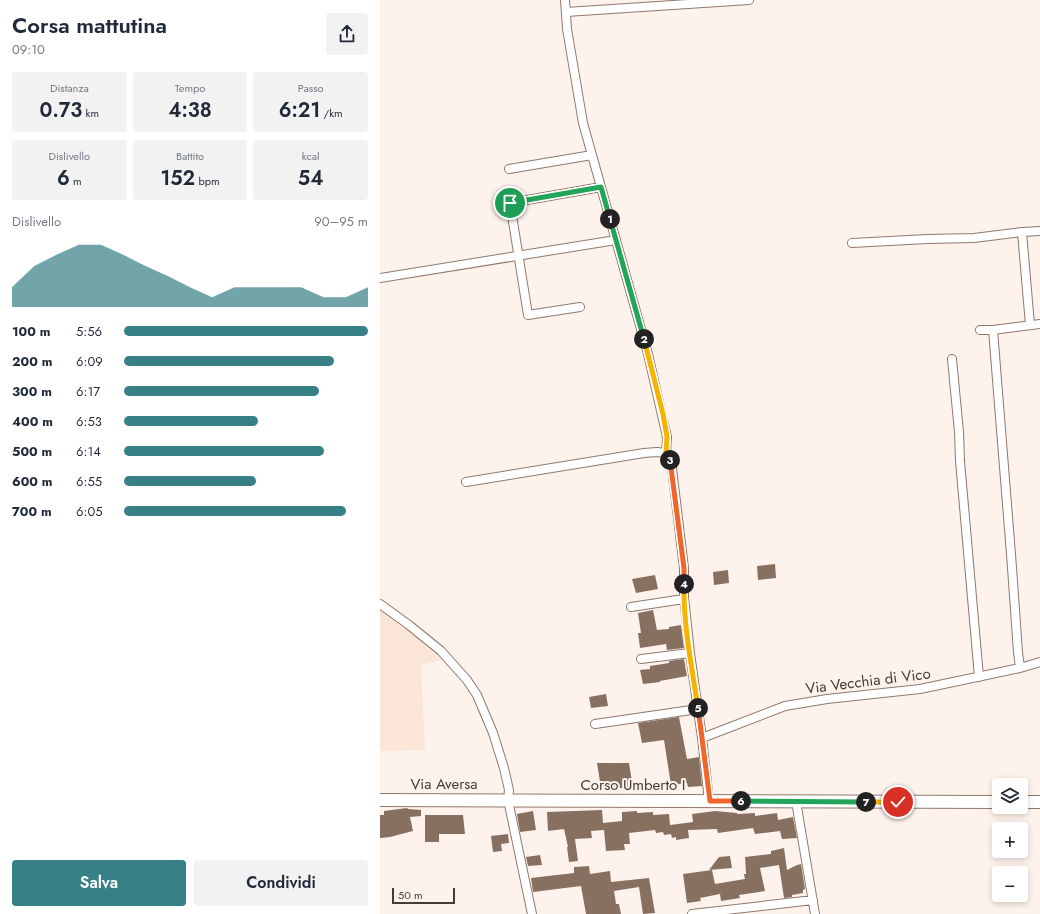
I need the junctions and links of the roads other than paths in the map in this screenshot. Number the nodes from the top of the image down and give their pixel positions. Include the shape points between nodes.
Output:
1 (565, 0) edge
2 (749, 0) edge
3 (566, 12) junction
4 (592, 155) junction
5 (509, 169) dead end
6 (601, 187) junction
7 (1040, 231) edge
8 (1022, 232) junction
9 (616, 240) junction
10 (852, 243) dead end
11 (518, 256) junction
12 (380, 278) edge
13 (580, 307) dead end
14 (1040, 324) edge
15 (1030, 325) junction
16 (980, 330) dead end
17 (993, 330) junction
18 (952, 359) dead end
19 (666, 453) junction
20 (466, 482) dead end
21 (684, 598) junction
22 (380, 604) edge
23 (631, 607) dead end
24 (690, 653) junction
25 (641, 659) dead end
26 (1040, 662) edge
27 (1020, 668) junction
28 (979, 677) junction
29 (698, 709) junction
30 (595, 724) dead end
31 (702, 738) junction
32 (380, 800) edge
33 (508, 800) junction
34 (710, 801) junction
35 (796, 801) junction
36 (992, 802) edge
37 (1028, 802) edge
38 (1040, 802) edge
39 (813, 900) junction
40 (532, 914) edge
41 (692, 914) edge
42 (815, 914) edge

1 - 3 street
2 - 3 street
3 - 4 street via 583,123
4 - 5 street
4 - 6 street
6 - 9 street
6 - 11 street via 510,203
7 - 8 street
8 - 10 street via 974,238
8 - 15 street
9 - 11 street
9 - 19 street via 663,414 667,437
11 - 12 street
11 - 13 street via 528,315
14 - 15 street
15 - 17 street
16 - 17 street
17 - 27 street
18 - 28 street
19 - 20 street via 644,453
19 - 21 street via 671,460 679,520
21 - 23 street
21 - 24 street
22 - 33 street via 441,650 467,680 477,696 493,734 504,768
24 - 25 street
24 - 29 street
26 - 27 street, Via Vecchia di Vico
27 - 28 street, Via Vecchia di Vico
28 - 31 street, Via Vecchia di Vico via 920,689 785,706
29 - 30 street
29 - 31 street
31 - 34 street
32 - 33 main road, Via Aversa
33 - 34 main road, Corso Umberto I
33 - 40 street
34 - 35 main road, Corso Umberto I
35 - 36 main road, Corso Umberto I
35 - 39 street
37 - 38 main road
39 - 41 street
39 - 42 street

